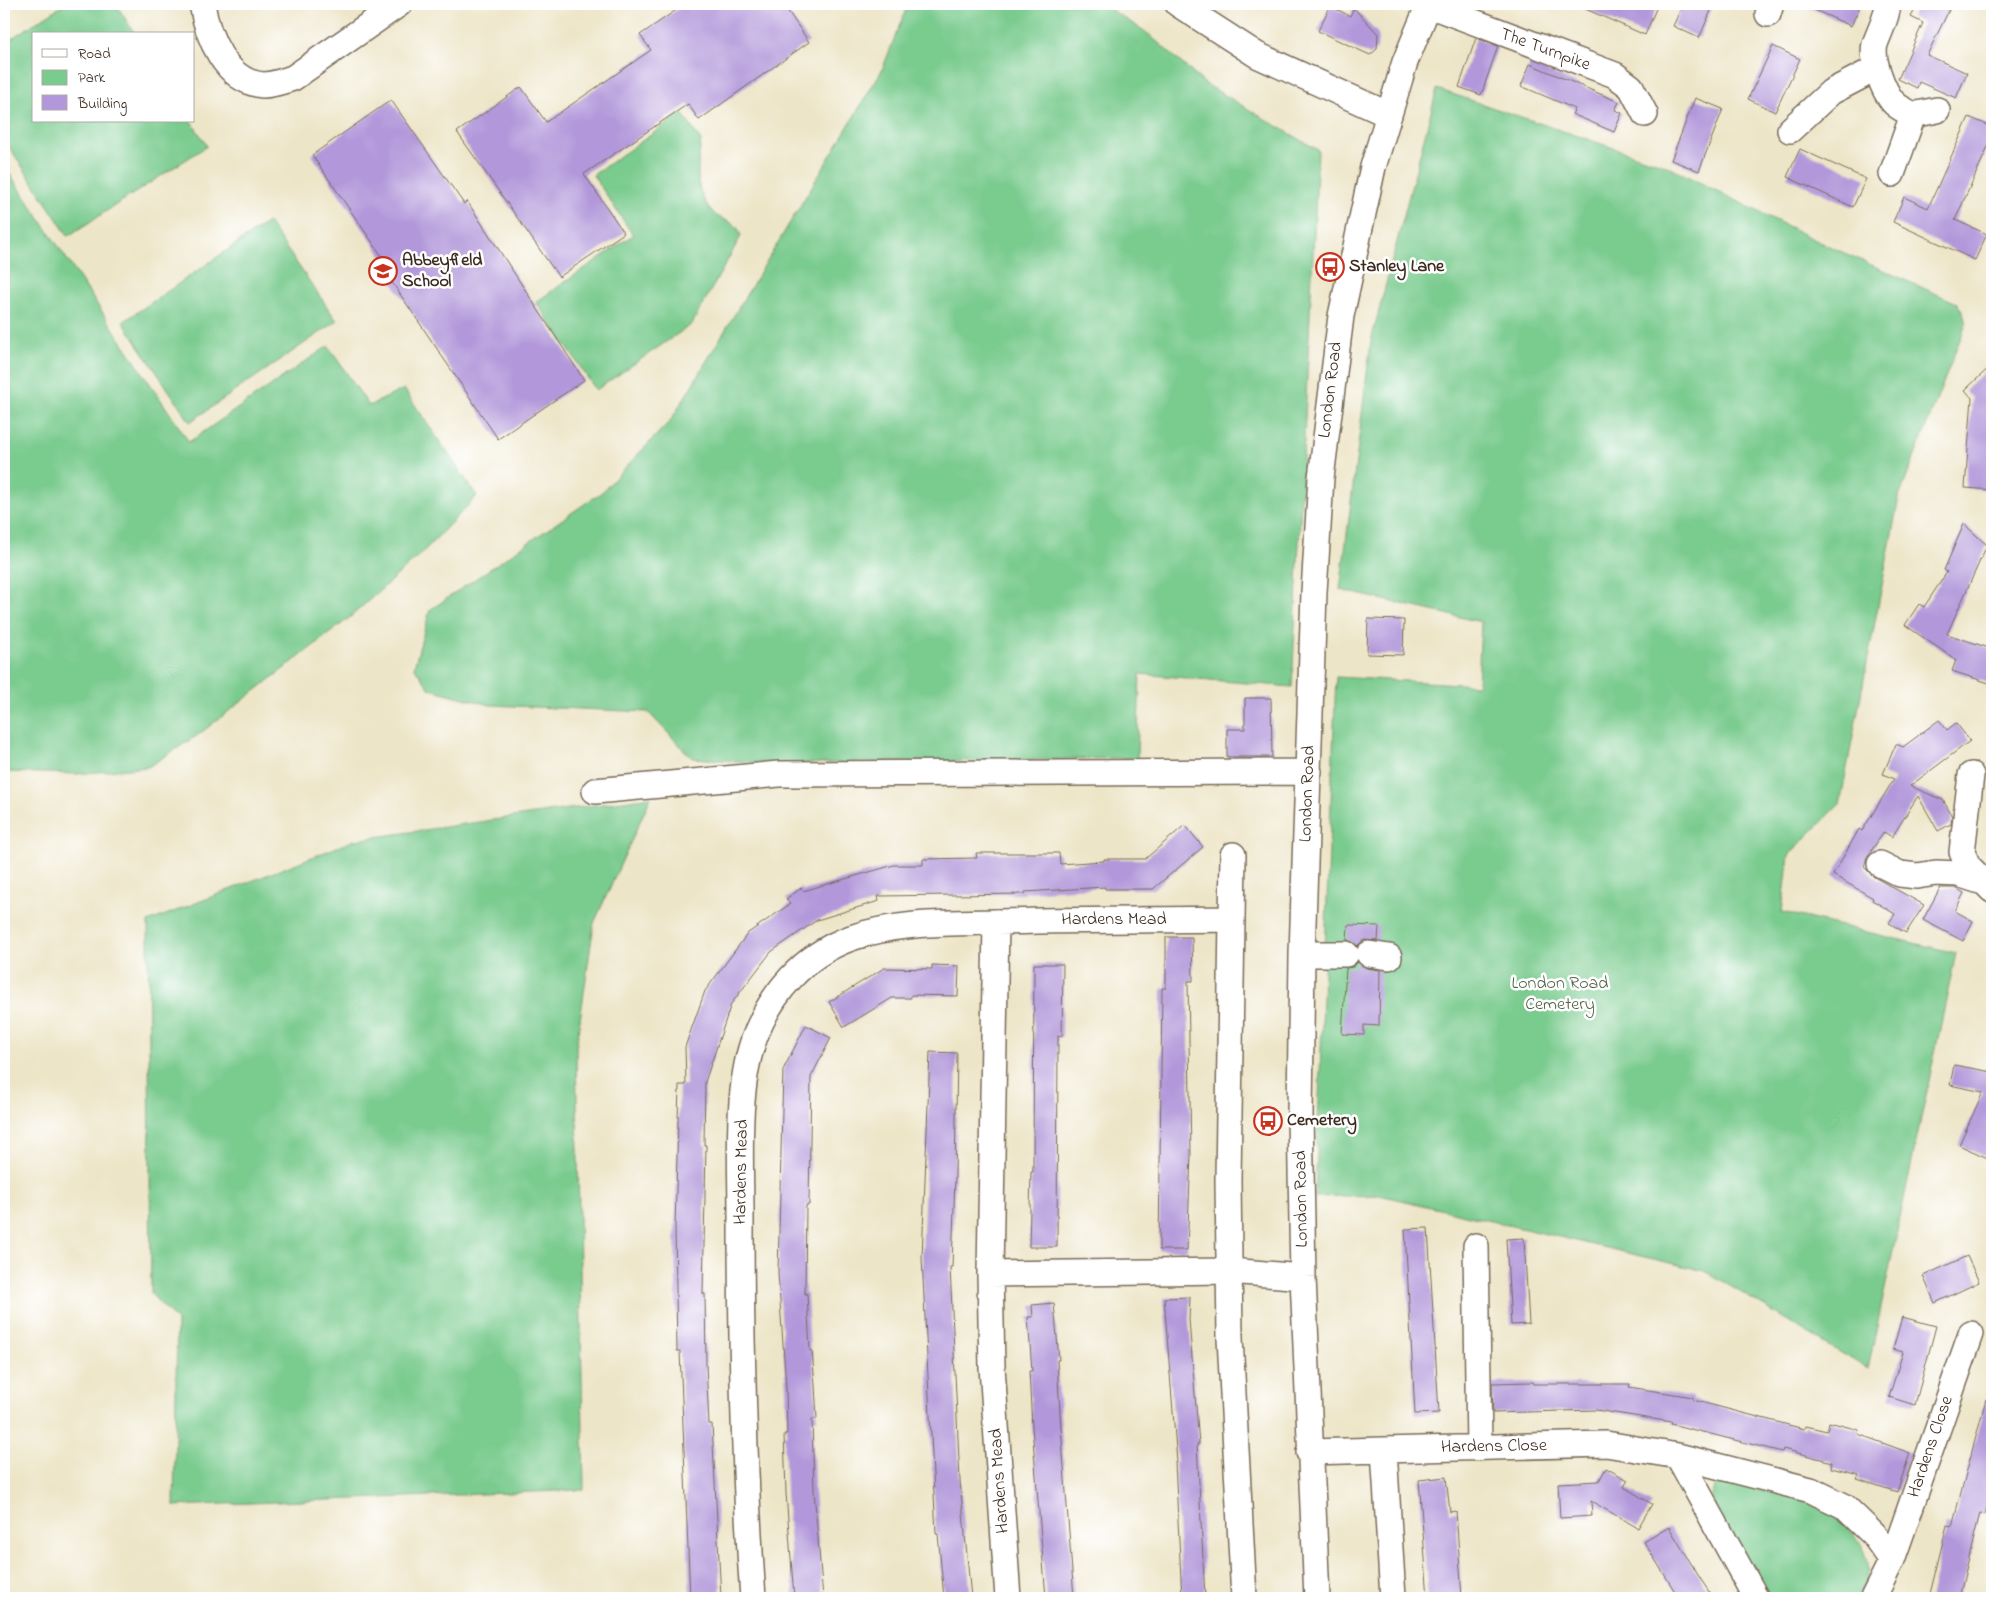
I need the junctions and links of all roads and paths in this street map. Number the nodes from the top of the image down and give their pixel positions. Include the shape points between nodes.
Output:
1 (202, 4) edge
2 (399, 4) edge
3 (1178, 4) edge
4 (1888, 4) edge
5 (1429, 5) edge
6 (1877, 68) junction
7 (1937, 110) dead end
8 (1645, 114) dead end
9 (1388, 115) junction
10 (1913, 115) junction
11 (1790, 130) dead end
12 (1892, 174) dead end
13 (1309, 772) junction
14 (1971, 775) dead end
15 (595, 791) dead end
16 (1233, 855) dead end
17 (1880, 864) dead end
18 (1986, 885) edge
19 (1232, 919) junction
20 (996, 922) junction
21 (1302, 954) junction
22 (1368, 955) dead end
23 (1476, 1246) dead end
24 (1230, 1271) junction
25 (990, 1274) junction
26 (1303, 1277) junction
27 (1971, 1334) dead end
28 (1479, 1448) junction
29 (1384, 1450) junction
30 (1309, 1452) junction
31 (1678, 1456) junction
32 (1892, 1560) junction
33 (753, 1598) edge
34 (1008, 1598) edge
35 (1244, 1598) edge
36 (1317, 1598) edge
37 (1393, 1598) edge
38 (1756, 1598) edge
39 (1872, 1598) edge

1 - 2 street via 210,38 219,54 244,78 262,85 292,78
3 - 9 street via 1257,55
4 - 6 street via 1874,47
5 - 8 street, The Turnpike via 1615,75 1631,87
5 - 9 street, London Road
6 - 10 street via 1894,104
6 - 11 street via 1831,92
7 - 10 street
9 - 13 street, London Road via 1373,166 1341,316 1331,391 1320,497
10 - 12 street
13 - 15 street via 779,774
13 - 21 street, London Road
14 - 18 street via 1962,852 1968,866
16 - 19 street
17 - 18 street via 1900,874 1958,874
19 - 20 street, Hardens Mead
19 - 24 street via 1228,1180
20 - 25 street, Hardens Mead
20 - 33 street, Hardens Mead via 885,929 834,945 789,980 769,1008 753,1042 744,1082 741,1188 742,1353
21 - 22 street
21 - 26 street, London Road
23 - 28 street
24 - 25 street
24 - 26 street
24 - 35 street via 1230,1338
25 - 34 street, Hardens Mead via 992,1368
26 - 30 street, London Road
27 - 32 street, Hardens Close
28 - 29 street, Hardens Close
28 - 31 street, Hardens Close via 1606,1444
29 - 30 street, Hardens Close
29 - 37 street
30 - 36 street, London Road
31 - 32 street, Hardens Close via 1811,1490 1844,1506
31 - 38 street
32 - 39 street, Hardens Close

